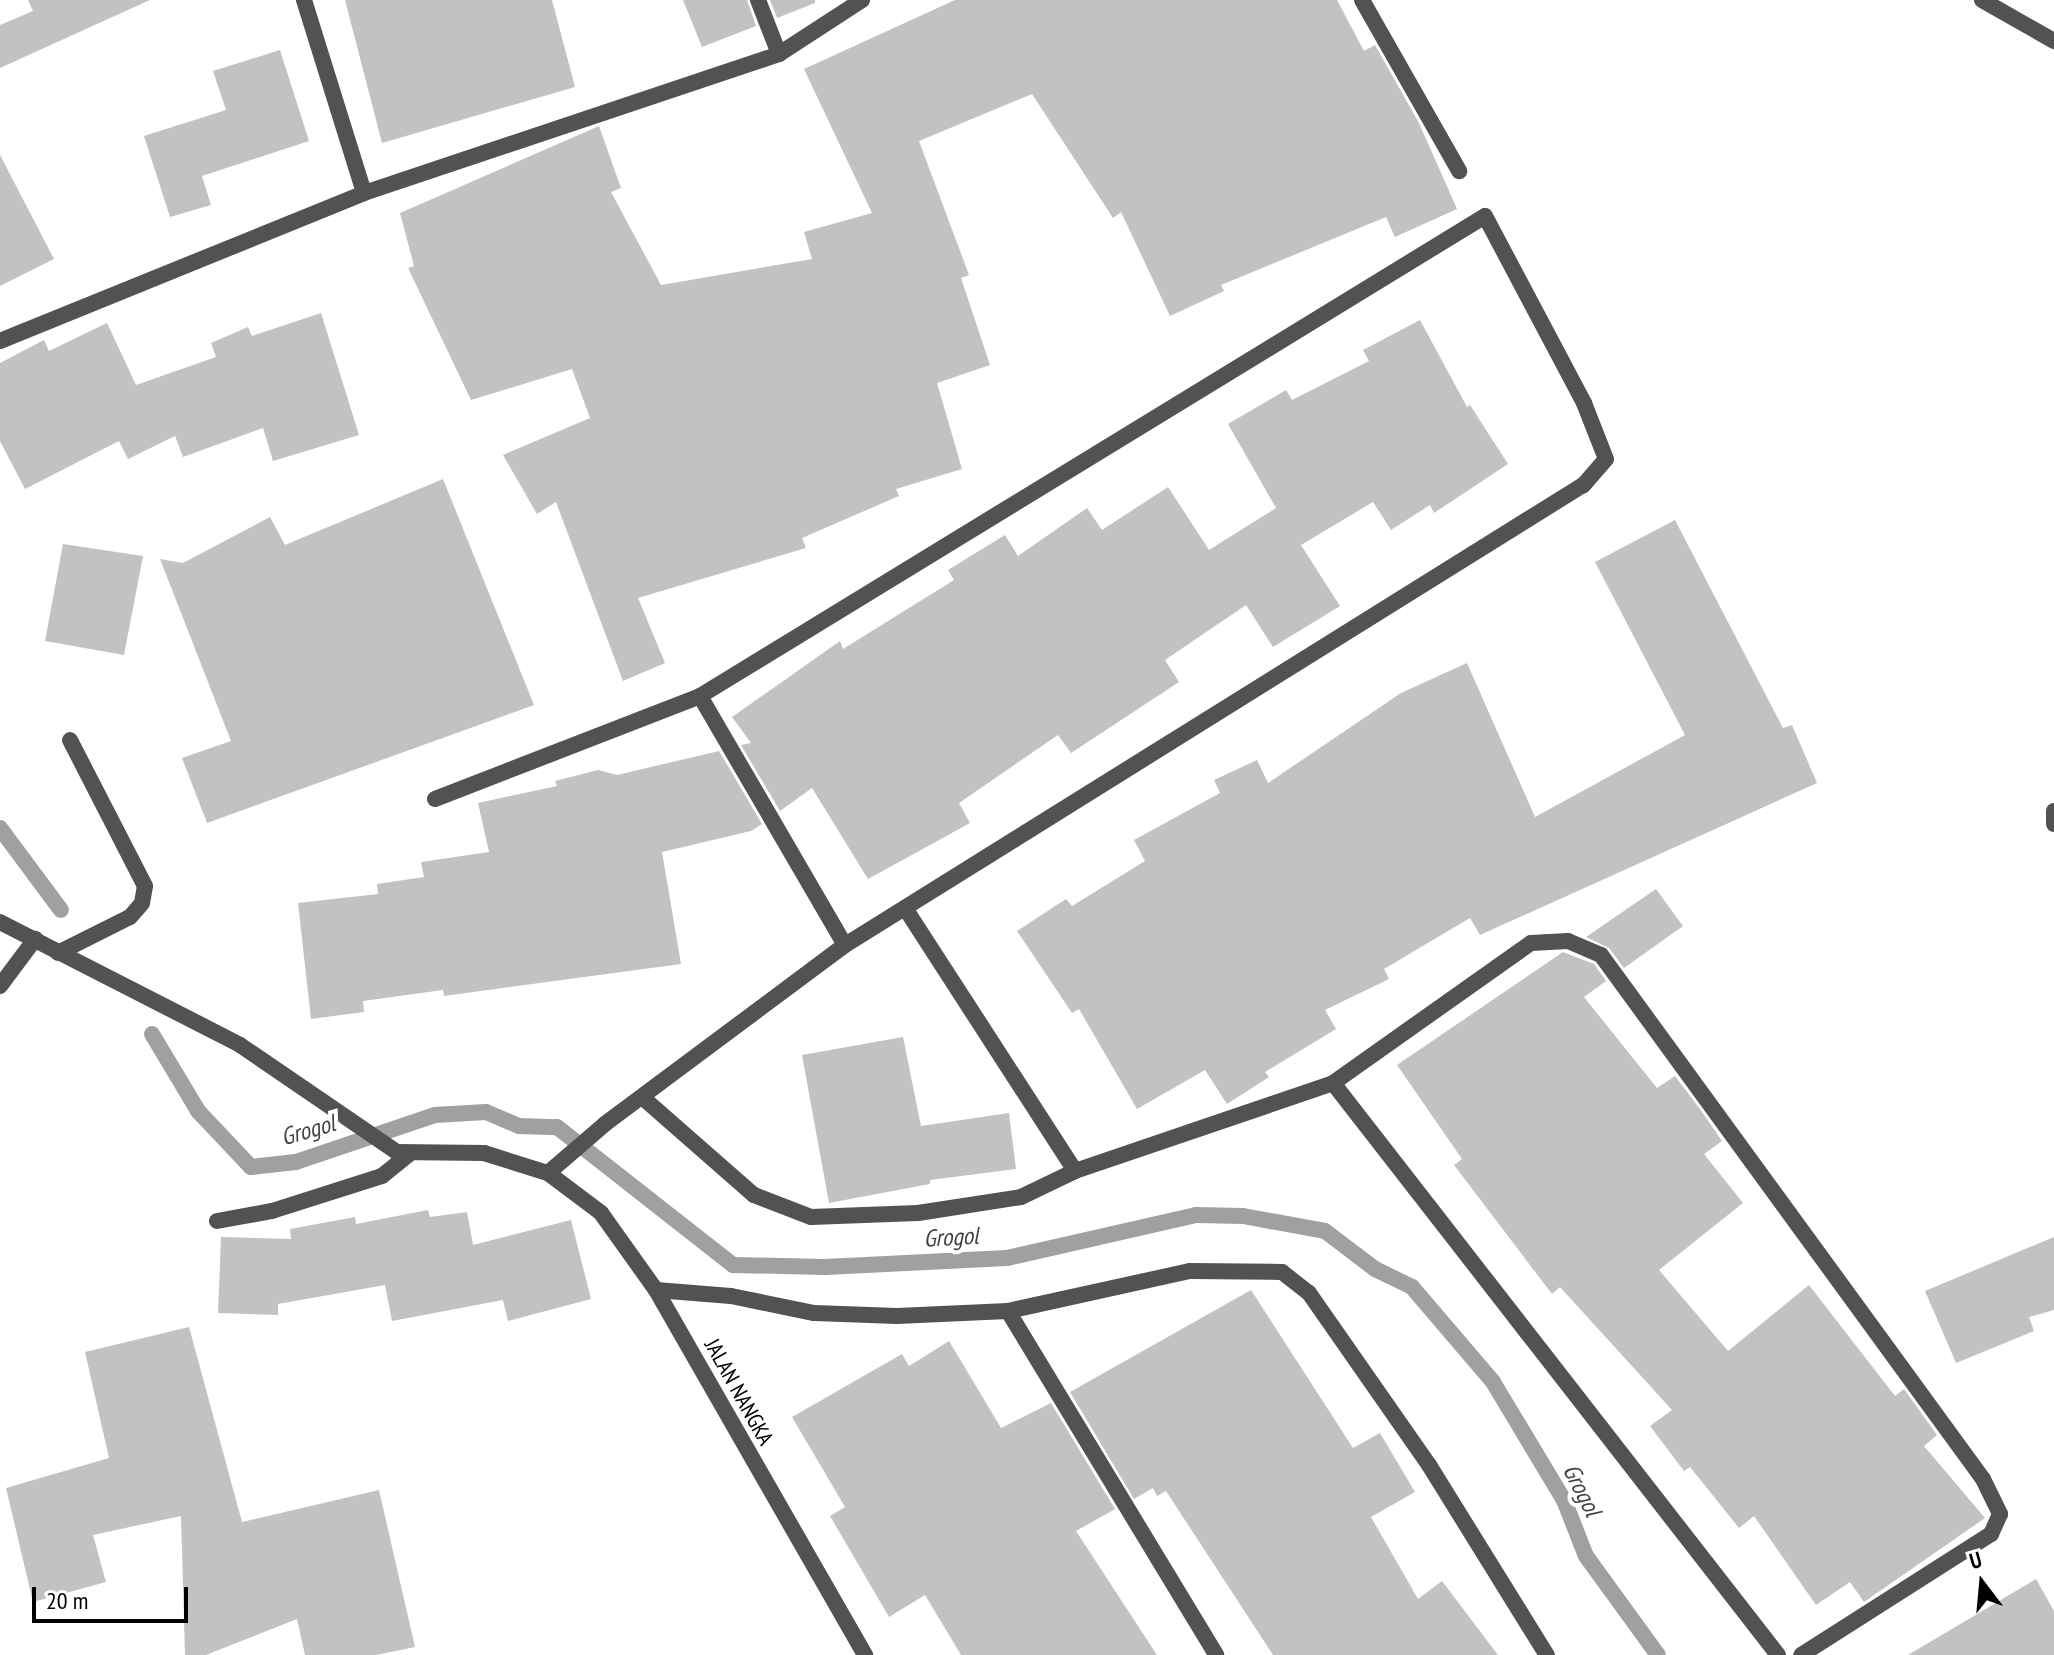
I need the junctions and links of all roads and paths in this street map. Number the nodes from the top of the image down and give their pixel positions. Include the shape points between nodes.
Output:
1 (304, 0) edge
2 (758, 0) edge
3 (862, 0) edge
4 (1362, 0) edge
5 (1982, 0) edge
6 (2054, 41) edge
7 (779, 54) junction
8 (1459, 171) dead end
9 (364, 193) junction
10 (0, 341) edge
11 (700, 696) junction
12 (70, 740) dead end
13 (435, 799) dead end
14 (2054, 811) edge
15 (2054, 824) edge
16 (905, 908) junction
17 (0, 922) edge
18 (35, 939) junction
19 (845, 945) junction
20 (58, 953) junction
21 (0, 986) edge
22 (1333, 1083) junction
23 (642, 1097) junction
24 (403, 1153) junction
25 (1075, 1171) junction
26 (548, 1173) junction
27 (217, 1221) dead end
28 (656, 1290) junction
29 (1008, 1311) junction
30 (865, 1655) edge
31 (1216, 1655) edge
32 (1547, 1655) edge
33 (1778, 1655) edge
34 (1801, 1655) edge

1 - 9 street
2 - 7 street
3 - 7 street
4 - 8 street
5 - 6 street
7 - 9 street
9 - 10 street
11 - 13 street
11 - 16 street via 1485,216 1584,403 1606,459 1583,485
11 - 19 street
12 - 20 street via 145,886 142,903 130,917
14 - 15 street
16 - 19 street
16 - 25 street
17 - 18 street
18 - 20 street
18 - 21 street
19 - 23 street
20 - 24 street via 240,1045
22 - 25 street
22 - 33 street
22 - 34 street via 1531,943 1568,941 1601,955 1983,1479 2000,1514 1991,1534
23 - 25 street via 754,1195 811,1217 918,1213 1021,1197
23 - 26 street
24 - 26 street, JALAN NANGKA via 484,1153
24 - 27 street via 399,1166 370,1180 272,1211
26 - 28 street, JALAN NANGKA via 601,1213
28 - 29 street via 731,1296 814,1313
28 - 30 street, JALAN NANGKA
29 - 31 street
29 - 32 street via 1190,1271 1282,1272 1309,1293 1421,1453

